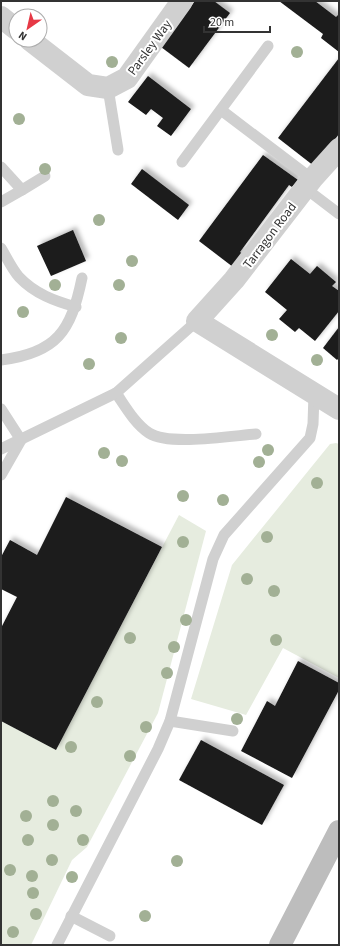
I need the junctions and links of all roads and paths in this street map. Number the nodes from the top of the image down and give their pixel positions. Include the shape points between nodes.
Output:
1 (182, 1) edge
2 (268, 46) dead end
3 (40, 48) edge
4 (108, 88) junction
5 (221, 110) junction
6 (339, 149) edge
7 (118, 150) dead end
8 (182, 162) dead end
9 (1, 167) edge
10 (45, 176) dead end
11 (309, 183) junction
12 (22, 190) junction
13 (1, 202) edge
14 (339, 214) edge
15 (1, 248) edge
16 (82, 278) dead end
17 (76, 306) junction
18 (197, 321) junction
19 (1, 360) edge
20 (116, 393) junction
21 (314, 394) junction
22 (339, 409) edge
23 (1, 410) edge
24 (256, 434) dead end
25 (21, 440) junction
26 (1, 449) edge
27 (1, 475) edge
28 (170, 721) junction
29 (233, 731) dead end
30 (339, 831) edge
31 (71, 916) junction
32 (110, 936) dead end
33 (57, 945) edge
34 (280, 945) edge

1 - 4 street, Parsley Way via 127,78
2 - 5 lane
3 - 4 street via 88,85
4 - 7 lane
5 - 8 lane
5 - 11 lane
6 - 11 street, Tarragon Road
9 - 12 lane
10 - 12 lane
11 - 14 lane
11 - 18 street, Tarragon Road via 234,280
12 - 13 lane
15 - 17 lane via 19,277 37,292 55,301
16 - 17 lane
17 - 19 lane via 70,321 44,348 31,354
18 - 20 lane
18 - 21 street
20 - 24 lane via 142,427 159,438 173,440
20 - 25 lane
21 - 22 street
21 - 28 lane via 310,438 224,535 213,559
23 - 25 lane
25 - 26 lane
25 - 27 lane
28 - 29 lane
28 - 31 lane via 158,750
30 - 34 main road
31 - 32 lane
31 - 33 lane

